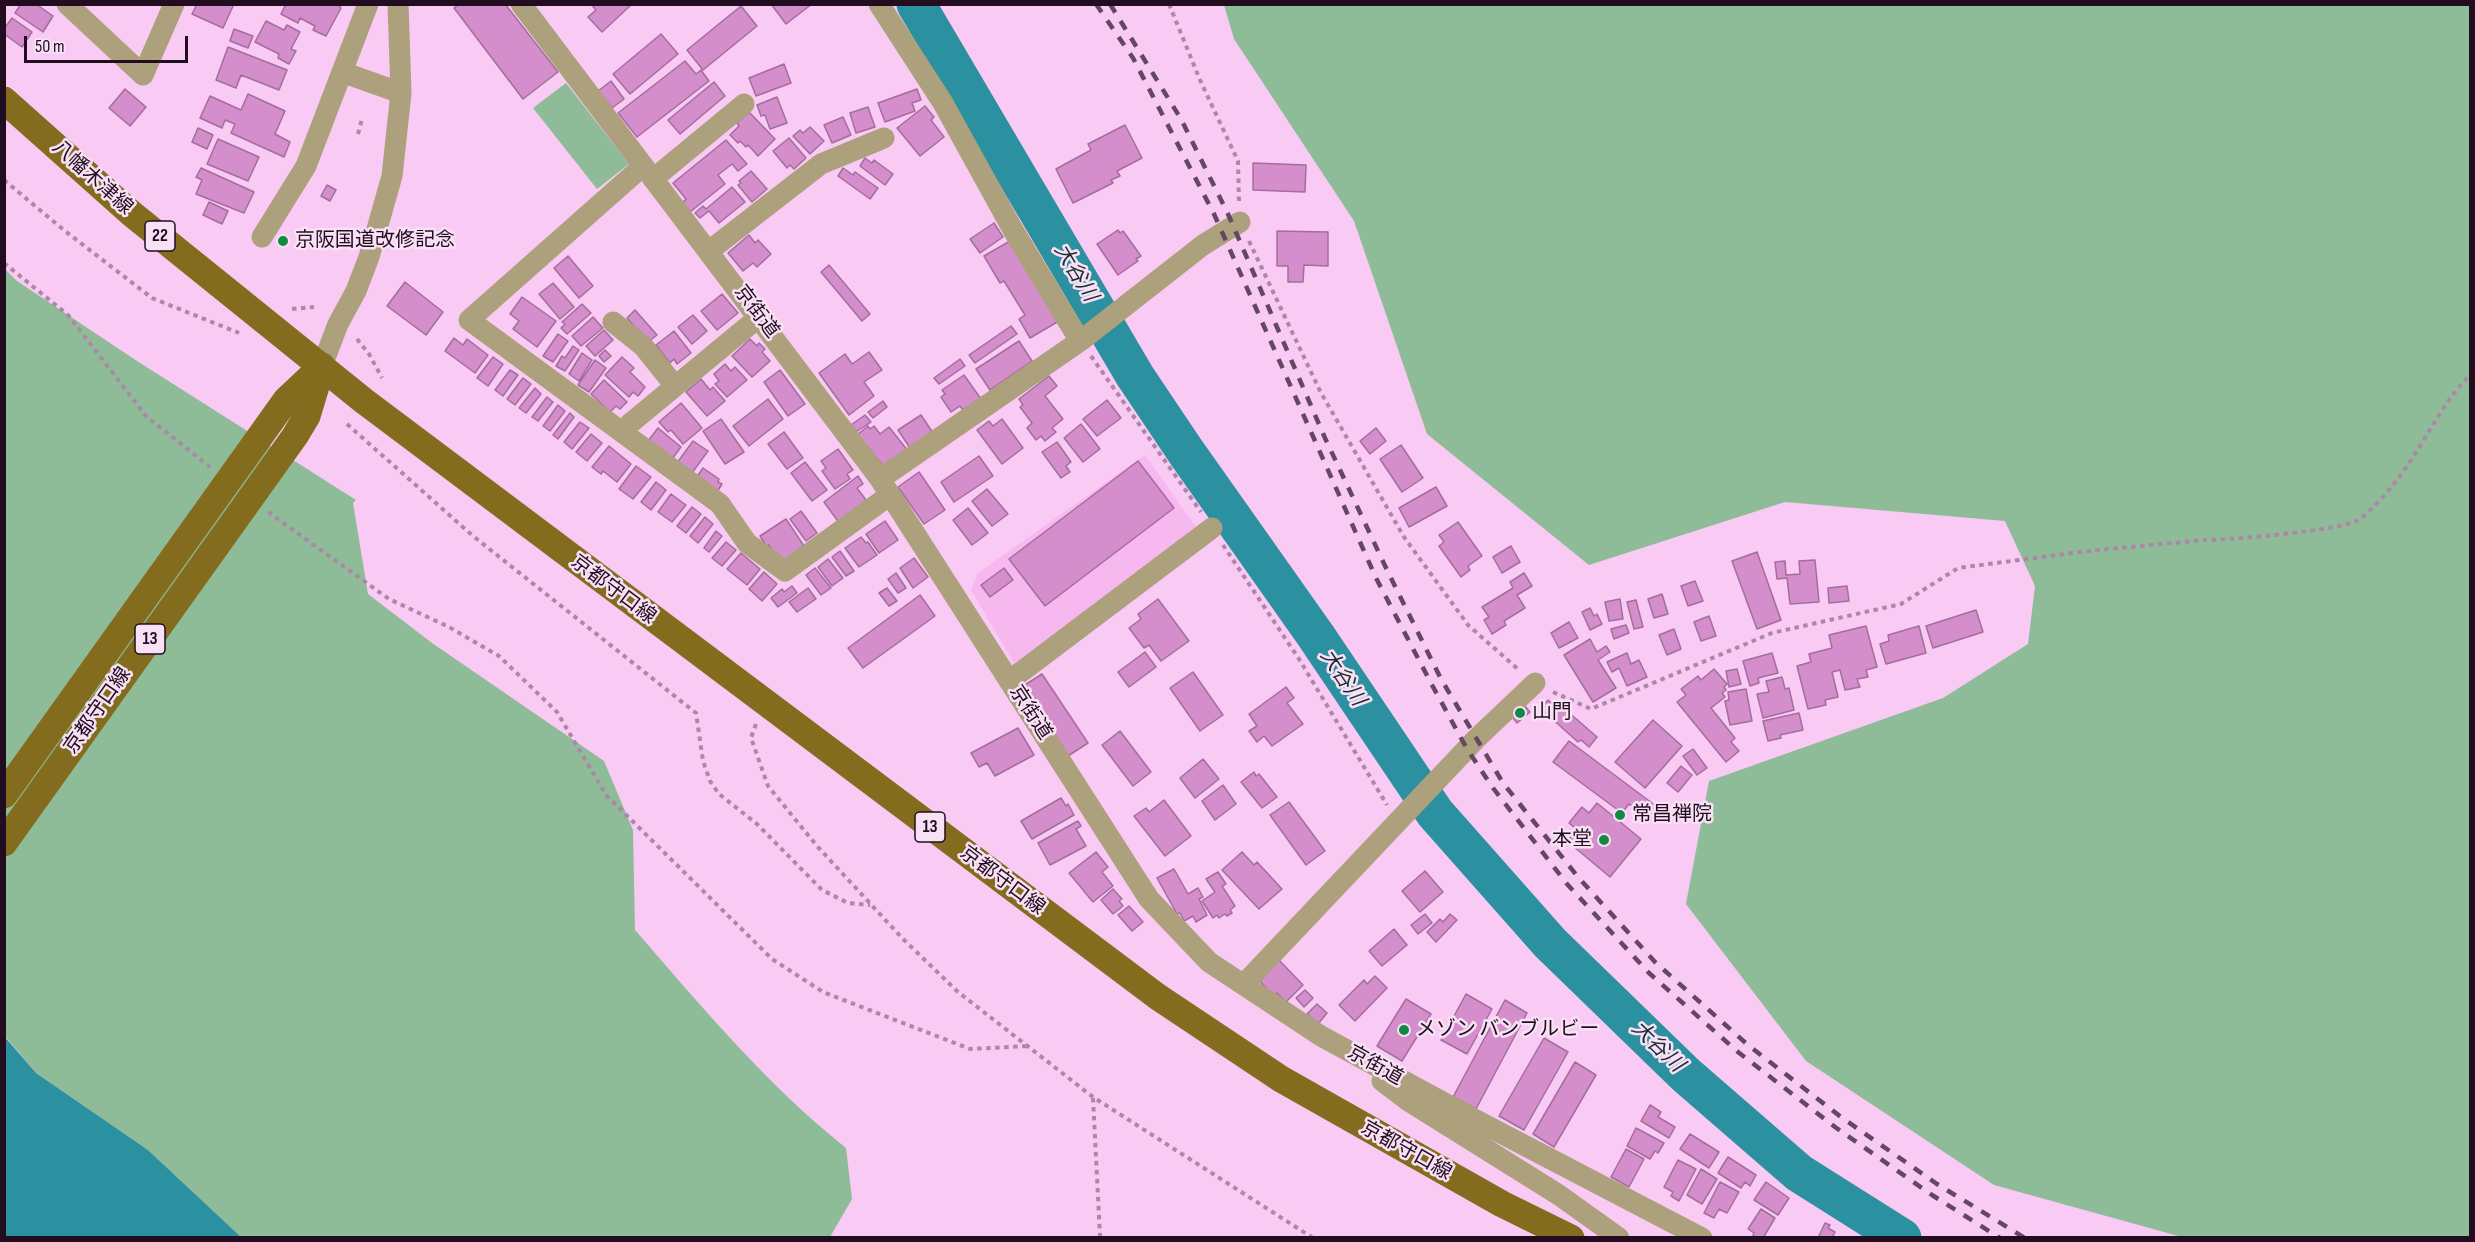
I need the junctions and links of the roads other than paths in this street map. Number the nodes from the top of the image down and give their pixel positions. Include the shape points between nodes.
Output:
1 (67, 4) edge
2 (174, 4) edge
3 (368, 4) edge
4 (398, 4) edge
5 (521, 4) edge
6 (879, 4) edge
7 (342, 72) junction
8 (401, 93) junction
9 (4, 100) edge
10 (744, 104) dead end
11 (884, 138) dead end
12 (648, 173) junction
13 (1240, 222) road end
14 (262, 237) dead end
15 (709, 251) junction
16 (759, 317) junction
17 (613, 322) dead end
18 (1081, 340) junction
19 (322, 366) junction
20 (675, 386) junction
21 (621, 431) junction
22 (885, 487) junction
23 (1212, 528) road end
24 (1009, 681) junction
25 (1535, 683) road end
26 (4, 795) edge
27 (4, 843) edge
28 (1244, 984) junction
29 (1321, 1036) junction
30 (1696, 1234) edge
31 (1571, 1238) edge
32 (1619, 1238) edge

1 - 2 street via 143,75
3 - 7 street
4 - 8 street
5 - 12 street, 京街道
6 - 18 street via 943,103 1007,219
7 - 8 street
7 - 14 street via 306,166
8 - 19 street via 394,165 382,217 356,291
9 - 19 main road, 八幡木津線 / 22 via 132,214
10 - 12 street
11 - 15 street via 821,164
12 - 15 street, 京街道
12 - 21 street via 469,320
13 - 18 street via 1203,245
15 - 16 street, 京街道
16 - 20 street
16 - 22 street, 京街道
17 - 20 street via 643,346
18 - 22 street
19 - 26 main road, 京都守口線 / 13 via 286,400
19 - 27 main road, 京都守口線 / 13 via 307,416 295,436
19 - 31 main road, 京都守口線 / 13 via 1158,998 1281,1079 1502,1204
20 - 21 street
21 - 22 street via 720,504 747,543 785,571
22 - 24 street, 京街道
23 - 24 street
24 - 28 street, 京街道 via 1149,899 1209,962
25 - 28 street via 1476,739
28 - 29 street, 京街道
29 - 30 street, 京街道
29 - 32 street via 1407,1100 1559,1195

